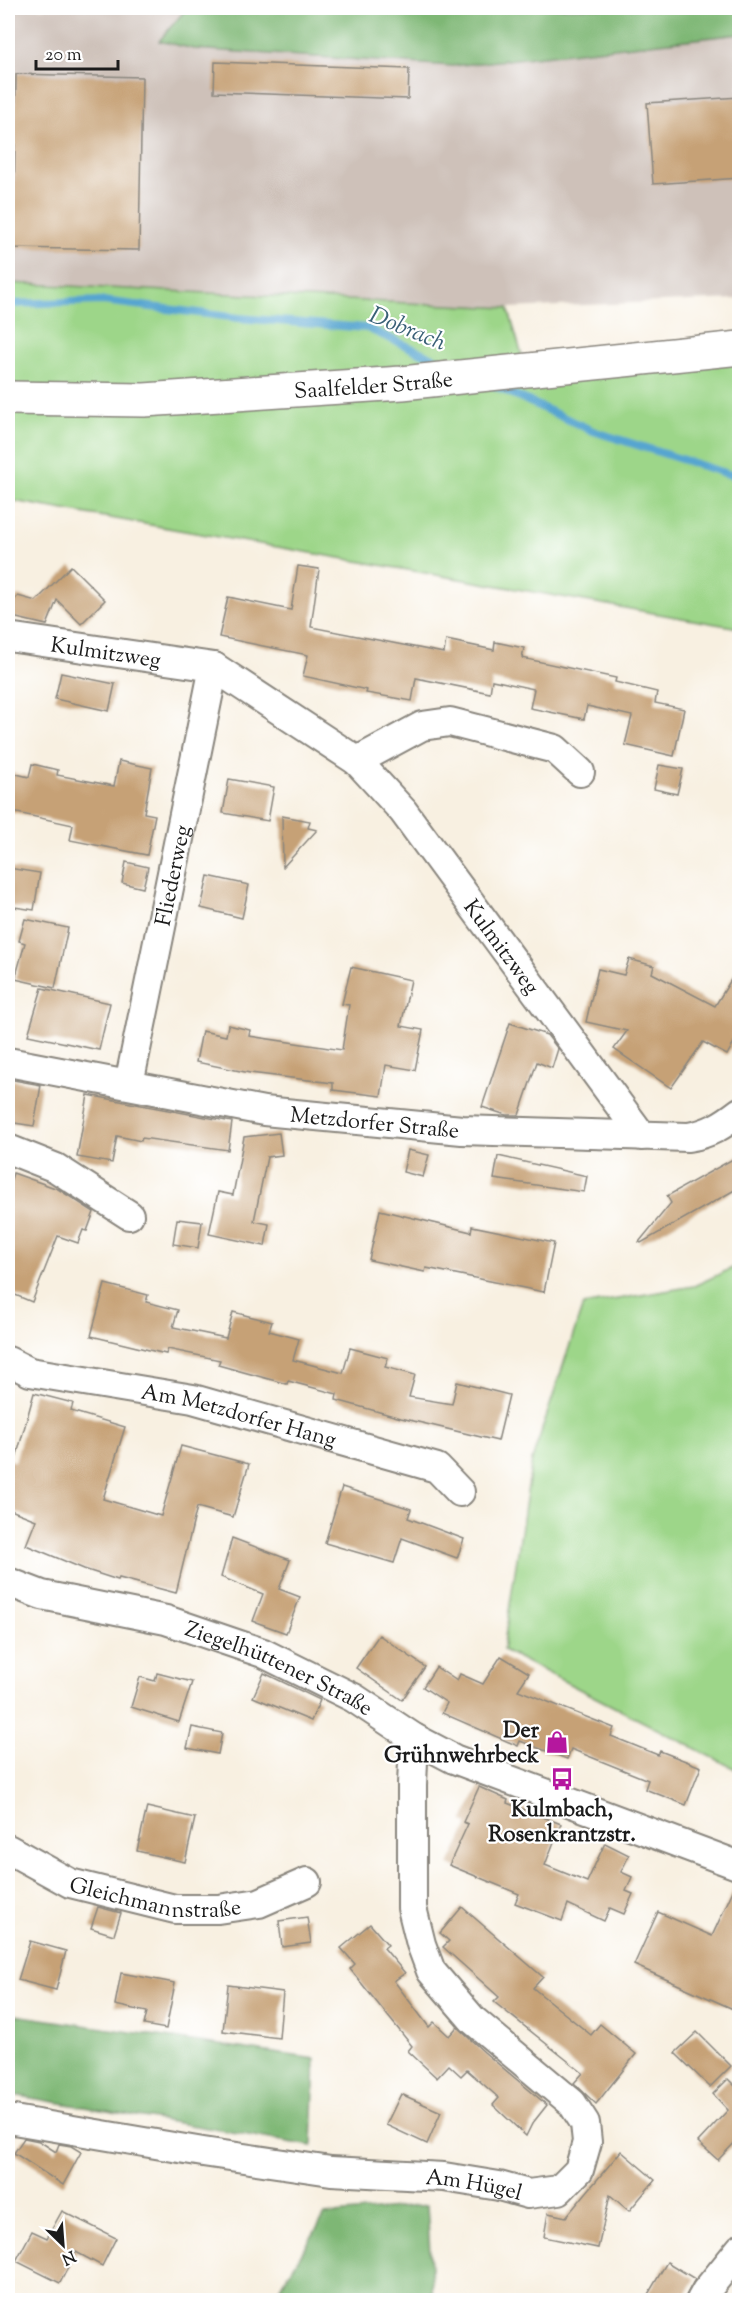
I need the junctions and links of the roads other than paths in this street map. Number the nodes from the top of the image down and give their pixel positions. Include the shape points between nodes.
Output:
1 (740, 348) edge
2 (8, 398) edge
3 (8, 637) edge
4 (214, 668) junction
5 (357, 761) junction
6 (580, 771) dead end
7 (8, 1062) edge
8 (129, 1084) junction
9 (740, 1112) edge
10 (642, 1136) junction
11 (8, 1149) edge
12 (129, 1215) dead end
13 (8, 1362) edge
14 (460, 1492) dead end
15 (8, 1582) edge
16 (414, 1738) junction
17 (8, 1849) edge
18 (740, 1866) edge
19 (307, 1882) dead end
20 (8, 2119) edge
21 (740, 2249) edge
22 (701, 2301) edge

1 - 2 main road, Saalfelder Straße via 402,383 144,400
3 - 4 street, Kulmitzweg
4 - 5 street, Kulmitzweg
4 - 8 street, Fliederweg
5 - 6 street via 422,726 450,722 555,749
5 - 10 street, Kulmitzweg via 403,811
7 - 8 street, Metzdorfer Straße
8 - 10 street, Metzdorfer Straße via 275,1112 462,1130
9 - 10 street, Metzdorfer Straße via 705,1134
11 - 12 street via 56,1168
13 - 14 street, Am Metzdorfer Hang via 30,1372 193,1399 437,1468
15 - 16 street, Ziegelhüttener Straße via 42,1595 166,1620 263,1653 354,1698
16 - 18 street, Ziegelhüttener Straße via 454,1759
16 - 20 street, Am Hügel via 412,1908 421,1944 431,1971 473,2020 572,2103 585,2123 587,2142 579,2169 559,2190 528,2194 444,2177 331,2171
17 - 19 street, Gleichmannstraße via 70,1882 176,1909 218,1909 259,1903
21 - 22 street

